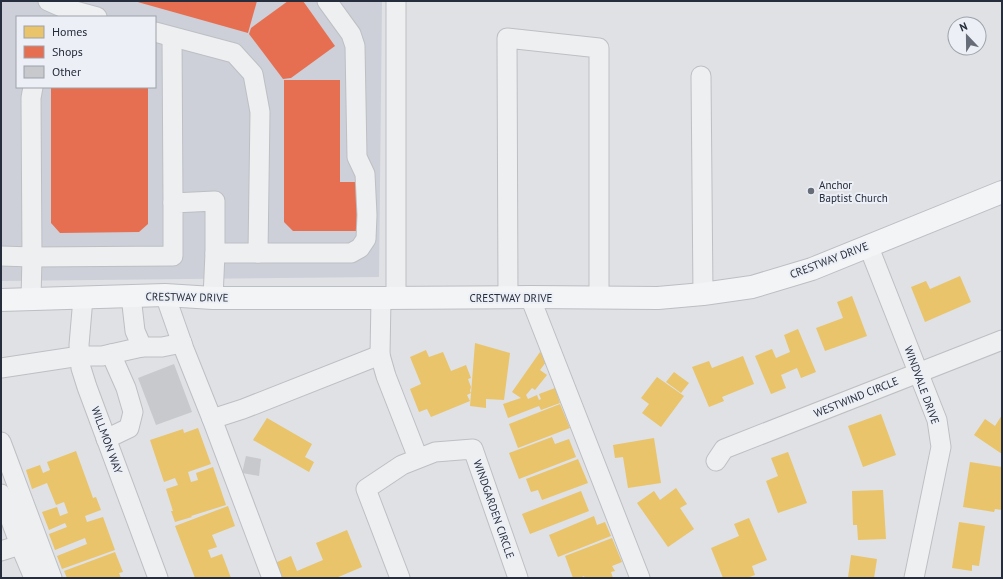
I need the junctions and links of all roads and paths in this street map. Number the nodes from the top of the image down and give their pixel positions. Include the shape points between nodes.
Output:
1 (327, 1) edge
2 (396, 1) edge
3 (62, 7) edge
4 (94, 16) edge
5 (164, 34) edge
6 (701, 76) dead end
7 (33, 88) edge
8 (1002, 192) edge
9 (174, 203) junction
10 (868, 245) junction
11 (215, 253) junction
12 (258, 253) junction
13 (1, 256) edge
14 (32, 257) junction
15 (703, 294) junction
16 (165, 295) junction
17 (131, 296) junction
18 (530, 297) junction
19 (83, 298) junction
20 (213, 298) junction
21 (389, 298) junction
22 (508, 298) junction
23 (599, 298) junction
24 (31, 299) junction
25 (1, 300) edge
26 (1002, 340) edge
27 (182, 343) junction
28 (142, 347) junction
29 (111, 354) junction
30 (380, 355) junction
31 (80, 356) junction
32 (1, 368) edge
33 (919, 372) junction
34 (212, 419) junction
35 (106, 439) junction
36 (1, 442) edge
37 (418, 458) junction
38 (716, 461) dead end
39 (2, 501) edge
40 (20, 545) junction
41 (1, 551) edge
42 (34, 578) edge
43 (52, 578) edge
44 (158, 578) edge
45 (272, 578) edge
46 (400, 578) edge
47 (518, 578) edge
48 (640, 578) edge
49 (914, 578) edge

1 - 12 street via 352,34 356,46 357,158 365,174 366,239 360,248 351,253
2 - 21 street
3 - 4 street
5 - 9 street
5 - 12 street via 234,53 253,74 260,112
6 - 15 street
7 - 14 street
8 - 10 main road, CRESTWAY DRIVE
9 - 11 street via 215,201
9 - 14 street via 173,256
10 - 15 main road, CRESTWAY DRIVE via 812,268 752,287
10 - 33 street, WINDVALE DRIVE
11 - 12 street
11 - 20 street
13 - 14 street
14 - 24 street
15 - 23 main road, CRESTWAY DRIVE via 658,298
16 - 17 main road, CRESTWAY DRIVE
16 - 20 main road, CRESTWAY DRIVE
16 - 27 street
17 - 19 main road, CRESTWAY DRIVE
17 - 28 street via 135,331
18 - 22 main road, CRESTWAY DRIVE
18 - 23 main road, CRESTWAY DRIVE
18 - 48 street
19 - 24 main road, CRESTWAY DRIVE
19 - 31 street, WILLMON WAY
20 - 21 main road, CRESTWAY DRIVE
21 - 22 main road, CRESTWAY DRIVE
21 - 30 street
22 - 23 street via 507,38 598,48
24 - 25 main road, CRESTWAY DRIVE
26 - 33 street, WESTWIND CIRCLE
27 - 28 street
27 - 34 street
28 - 29 street
29 - 31 street
29 - 35 street via 133,412 129,428
30 - 34 street
30 - 37 street
31 - 32 street
31 - 35 street, WILLMON WAY via 81,368
33 - 38 street, WESTWIND CIRCLE via 724,449
33 - 49 street, WINDVALE DRIVE via 937,420 941,447
34 - 45 street
35 - 44 street, WILLMON WAY
36 - 43 street
37 - 46 street, WINDGARDEN CIRCLE via 402,464 366,489
37 - 47 street, WINDGARDEN CIRCLE via 434,452 473,449
39 - 40 street
40 - 41 street
40 - 42 street

